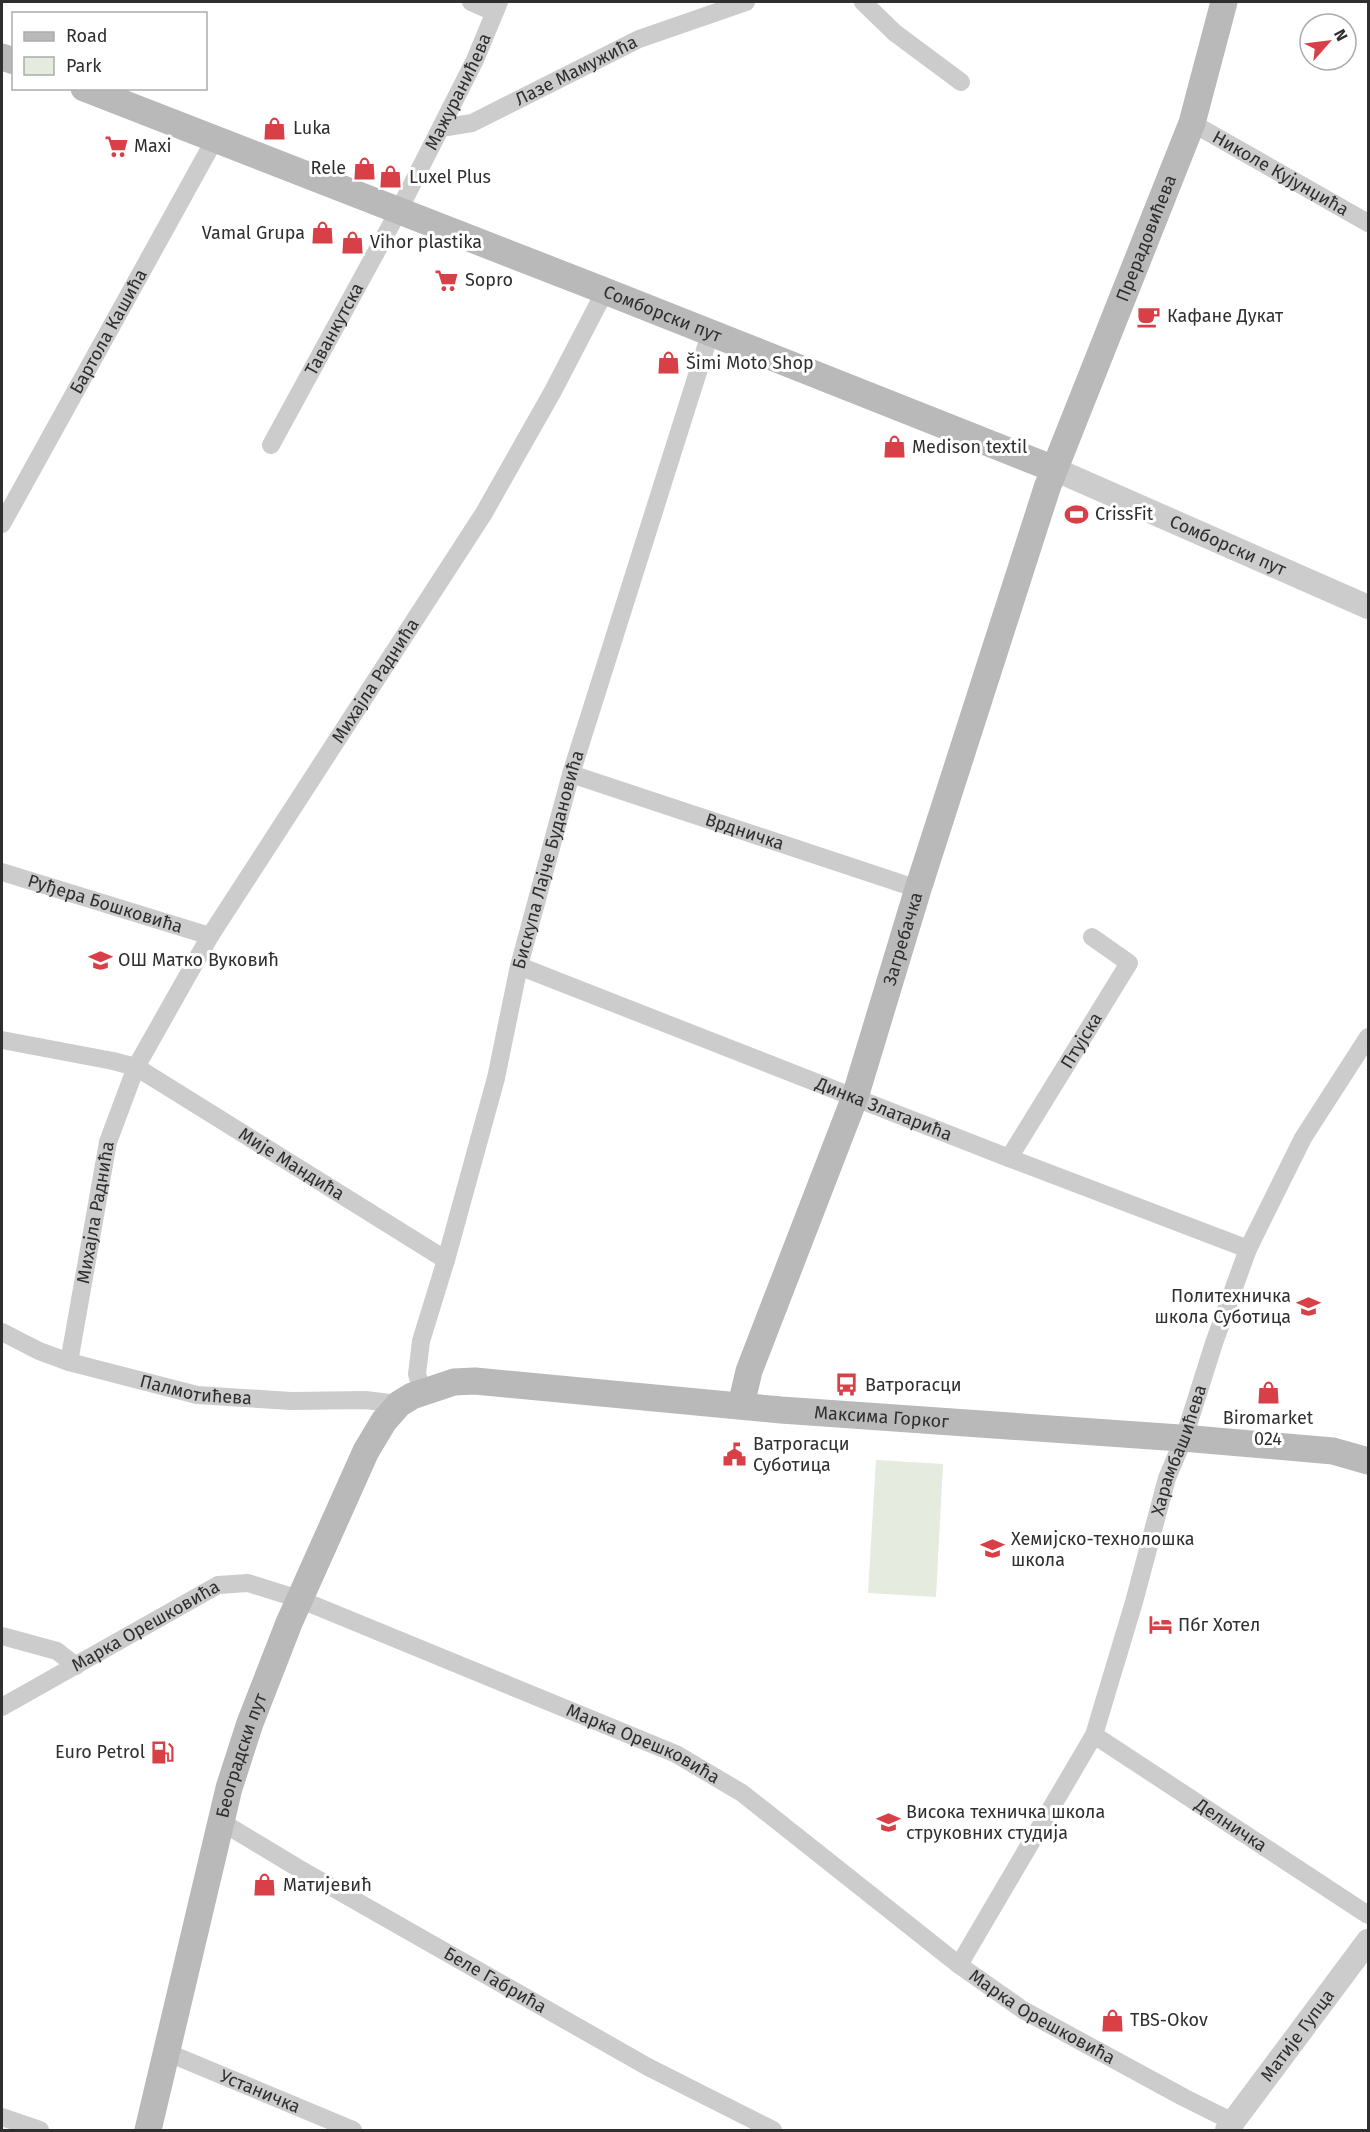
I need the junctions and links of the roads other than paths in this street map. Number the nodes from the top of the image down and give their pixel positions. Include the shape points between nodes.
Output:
1 (471, 2) edge
2 (746, 2) edge
3 (863, 2) edge
4 (1224, 2) edge
5 (497, 7) edge
6 (713, 7) edge
7 (961, 81) dead end
8 (89, 90) edge
9 (1192, 123) junction
10 (441, 128) junction
11 (215, 139) junction
12 (398, 212) junction
13 (1368, 223) edge
14 (606, 291) junction
15 (710, 334) junction
16 (271, 445) dead end
17 (1054, 469) junction
18 (7, 500) edge
19 (2, 524) edge
20 (1368, 607) edge
21 (571, 774) junction
22 (2, 872) edge
23 (918, 889) junction
24 (210, 936) junction
25 (1092, 937) dead end
26 (519, 966) junction
27 (1368, 1037) edge
28 (2, 1040) edge
29 (136, 1067) junction
30 (855, 1097) junction
31 (1009, 1158) junction
32 (1248, 1249) junction
33 (446, 1260) junction
34 (2, 1332) edge
35 (69, 1362) junction
36 (410, 1398) junction
37 (741, 1405) junction
38 (1184, 1438) junction
39 (1368, 1461) edge
40 (299, 1599) junction
41 (2, 1636) edge
42 (76, 1666) junction
43 (2, 1707) edge
44 (1094, 1735) junction
45 (220, 1821) junction
46 (1368, 1915) edge
47 (1368, 1941) edge
48 (959, 1965) junction
49 (166, 2052) junction
50 (2, 2117) edge
51 (1230, 2126) edge
52 (40, 2130) edge
53 (148, 2130) edge
54 (353, 2130) edge
55 (773, 2130) edge

1 - 5 street
2 - 6 street, Лазе Мамужића
3 - 7 street via 895,33
4 - 9 main road, Прерадовићева
5 - 10 street, Мажуранићева
6 - 10 street, Лазе Мамужића via 639,39 472,123
8 - 11 main road, Сомборски пут
9 - 13 street, Николе Кујунџића
9 - 17 main road, Прерадовићева
10 - 12 street, Мажуранићева
11 - 12 main road, Сомборски пут
11 - 18 street, Бартола Кашића
12 - 14 main road, Сомборски пут
12 - 16 street, Таванкутска
14 - 15 main road, Сомборски пут
14 - 24 street, Михајла Раднића via 484,513
15 - 17 main road, Сомборски пут
15 - 21 street, Бискупа Лајче Будановића
17 - 20 street, Сомборски пут
17 - 23 main road, Загребачка
18 - 19 street, Бартола Кашића
21 - 23 street, Врдничка
21 - 26 street, Бискупа Лајче Будановића
22 - 24 street, Руђера Бошковића
23 - 30 main road, Загребачка
24 - 29 street, Михајла Раднића
25 - 31 street, Птујска via 1130,963
26 - 30 street, Динка Златарића
26 - 33 street, Бискупа Лајче Будановића via 496,1078
27 - 32 street, Харамбашићева via 1304,1138
28 - 29 street
29 - 33 street, Мије Мандића
29 - 35 street, Михајла Раднића via 108,1142
30 - 31 street, Динка Златарића
30 - 37 main road, Загребачка via 749,1371
31 - 32 street, Динка Златарића
32 - 38 street, Харамбашићева
33 - 36 street, Бискупа Лајче Будановића via 421,1341
34 - 35 street, Палмотићева
35 - 36 street, Палмотићева via 197,1395 291,1401
36 - 37 main road, Максима Горког via 453,1382 475,1381
36 - 40 main road, Београдски пут via 384,1421 366,1451
37 - 38 main road, Максима Горког
38 - 39 main road, Максима Горког via 1333,1451
38 - 44 street, Харамбашићева via 1167,1478
40 - 42 street, Марка Орешковића via 248,1583 218,1585
40 - 45 main road, Београдски пут via 250,1723
40 - 48 street, Марка Орешковића via 676,1754 742,1793
41 - 42 street via 57,1651
42 - 43 street, Марка Орешковића
44 - 46 street, Делничка
44 - 48 street, Харамбашићева
45 - 49 main road, Београдски пут
45 - 55 street, Беле Габрића via 648,2067
47 - 51 street, Матије Гупца
48 - 51 street, Марка Орешковића via 1023,2010
49 - 53 main road, Београдски пут
49 - 54 street, Устаничка
50 - 52 street

